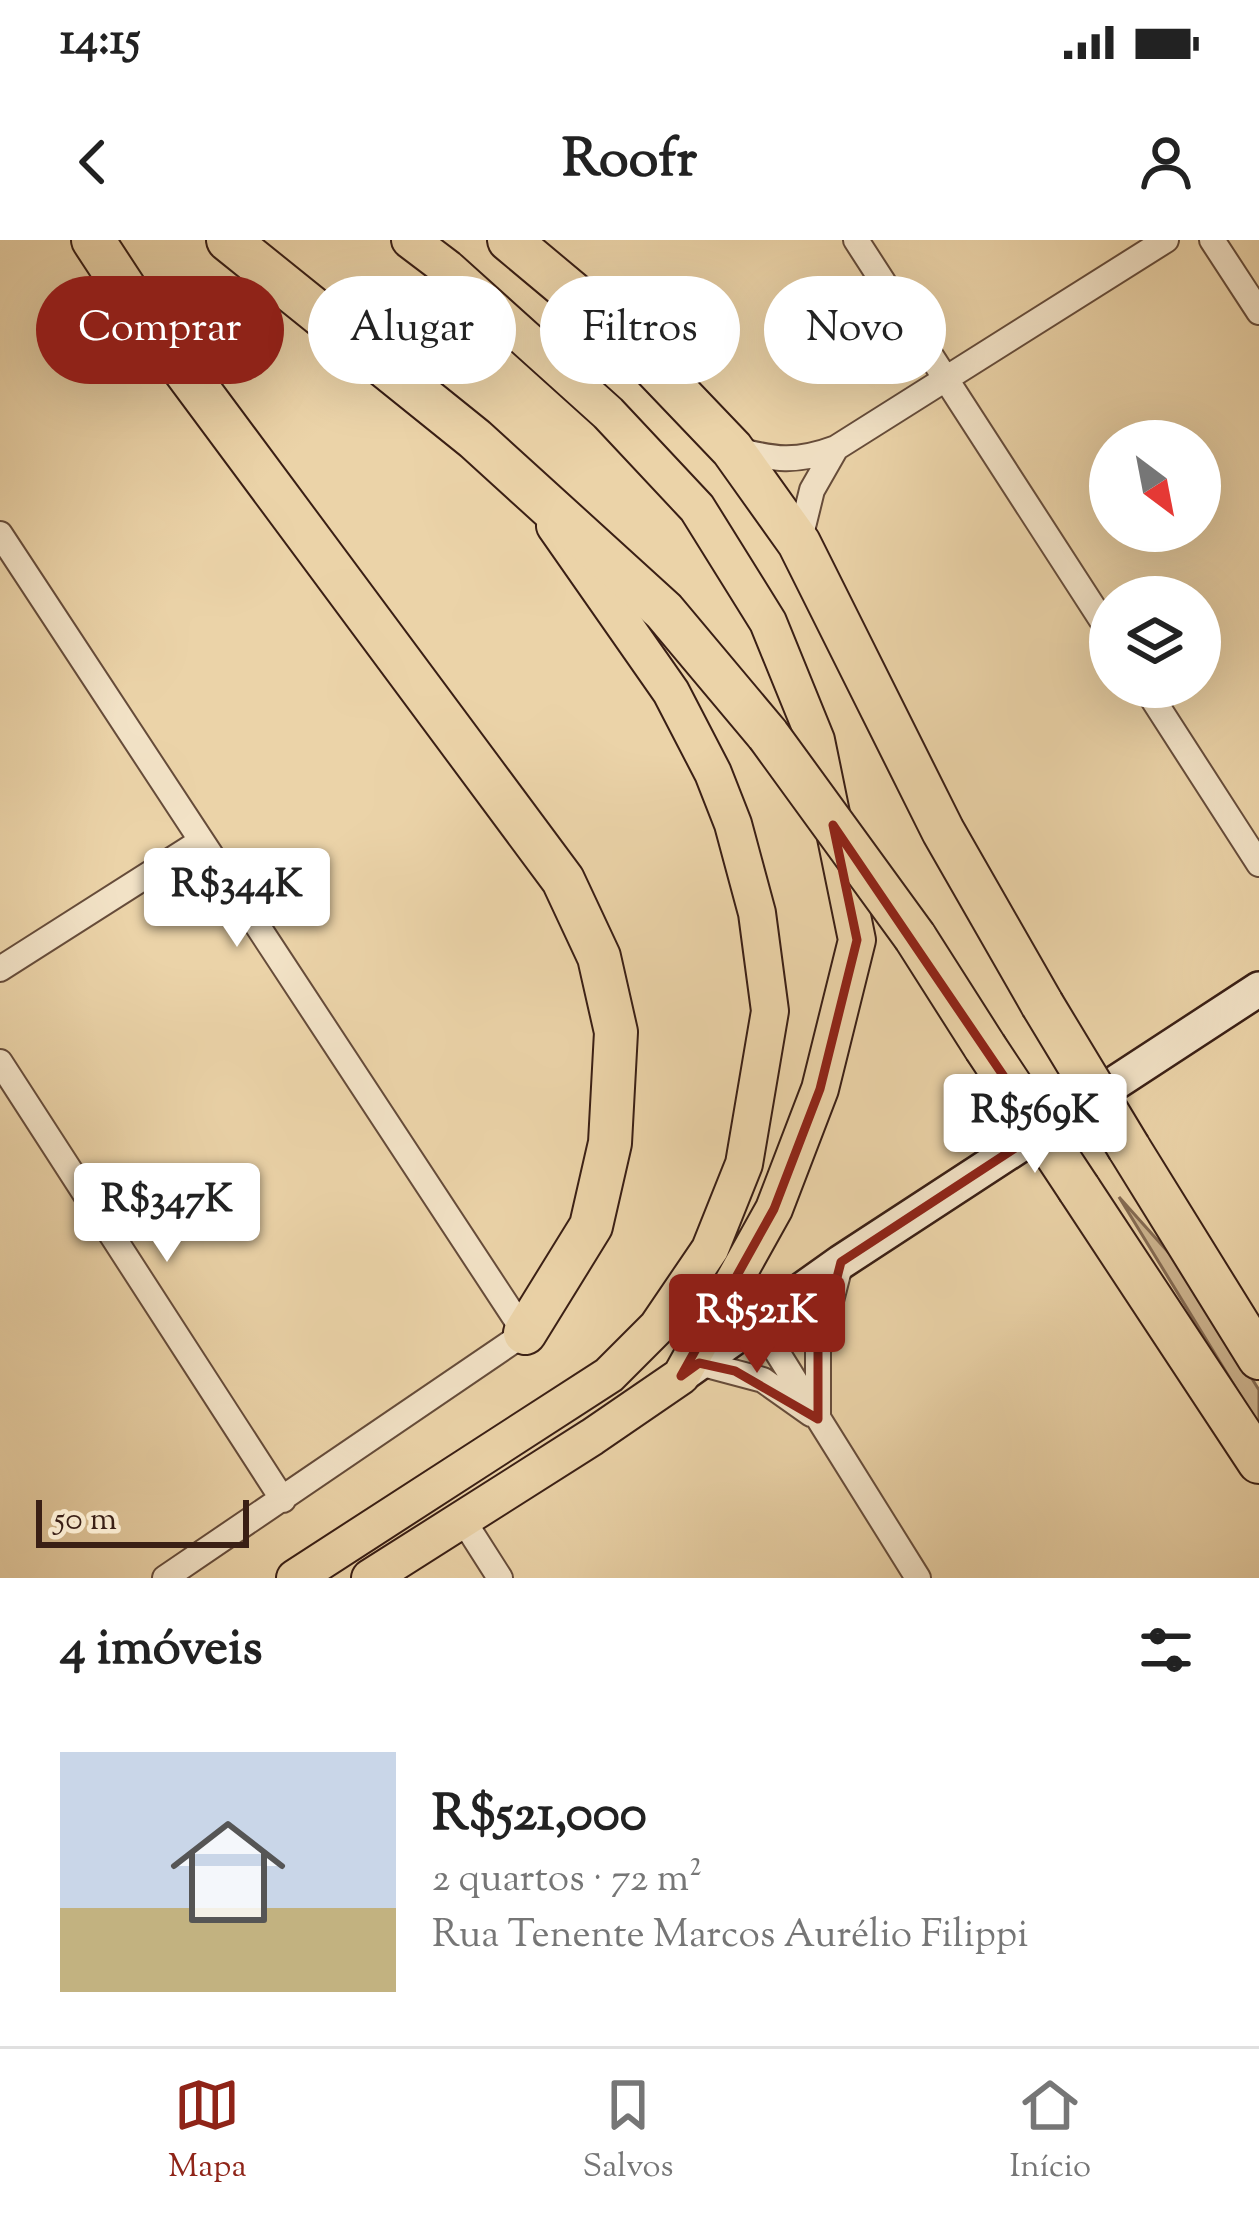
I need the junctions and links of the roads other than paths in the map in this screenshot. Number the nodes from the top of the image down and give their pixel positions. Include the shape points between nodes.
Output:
1 (93, 240) edge
2 (228, 240) edge
3 (410, 240) edge
4 (509, 240) edge
5 (856, 240) edge
6 (1166, 240) edge
7 (1212, 240) edge
8 (879, 276) edge
9 (1259, 312) edge
10 (946, 379) joint
11 (938, 384) edge
12 (836, 448) junction
13 (733, 449) junction
14 (535, 498) junction
15 (0, 534) edge
16 (799, 543) junction
17 (1089, 600) edge
18 (1159, 708) edge
19 (201, 841) junction
20 (1259, 864) edge
21 (0, 968) edge
22 (1259, 989) edge
23 (0, 1062) edge
24 (842, 1262) junction
25 (774, 1307) junction
26 (525, 1333) junction
27 (1259, 1358) edge
28 (690, 1370) junction
29 (818, 1419) junction
30 (1259, 1462) edge
31 (284, 1500) junction
32 (463, 1520) junction
33 (165, 1578) edge
34 (296, 1578) edge
35 (370, 1578) edge
36 (500, 1578) edge
37 (918, 1578) edge

1 - 26 highway via 562,880 599,957 616,1032 610,1143 592,1226
2 - 14 highway via 475,439
3 - 28 main road via 608,412 697,508 768,622 816,740 857,940 820,1089 774,1209
4 - 13 highway via 625,337
5 - 8 street
6 - 10 street
7 - 9 street
10 - 17 street
11 - 12 street
12 - 13 street via 807,459
12 - 16 street via 812,490
13 - 16 highway
14 - 30 highway, bridge via 664,611 768,735 915,937
14 - 34 main road via 671,692 733,824 757,914 770,1011 744,1164 710,1249 657,1327 609,1375
15 - 19 street
16 - 27 highway, bridge via 943,831
18 - 20 street
19 - 21 street
19 - 26 street
22 - 24 main road
23 - 31 street
24 - 25 main road
24 - 29 street via 818,1352
25 - 28 main road
25 - 29 street via 777,1352
26 - 31 street
28 - 29 street via 763,1380
28 - 32 main road
29 - 37 street
31 - 33 street
32 - 35 main road
32 - 36 street

